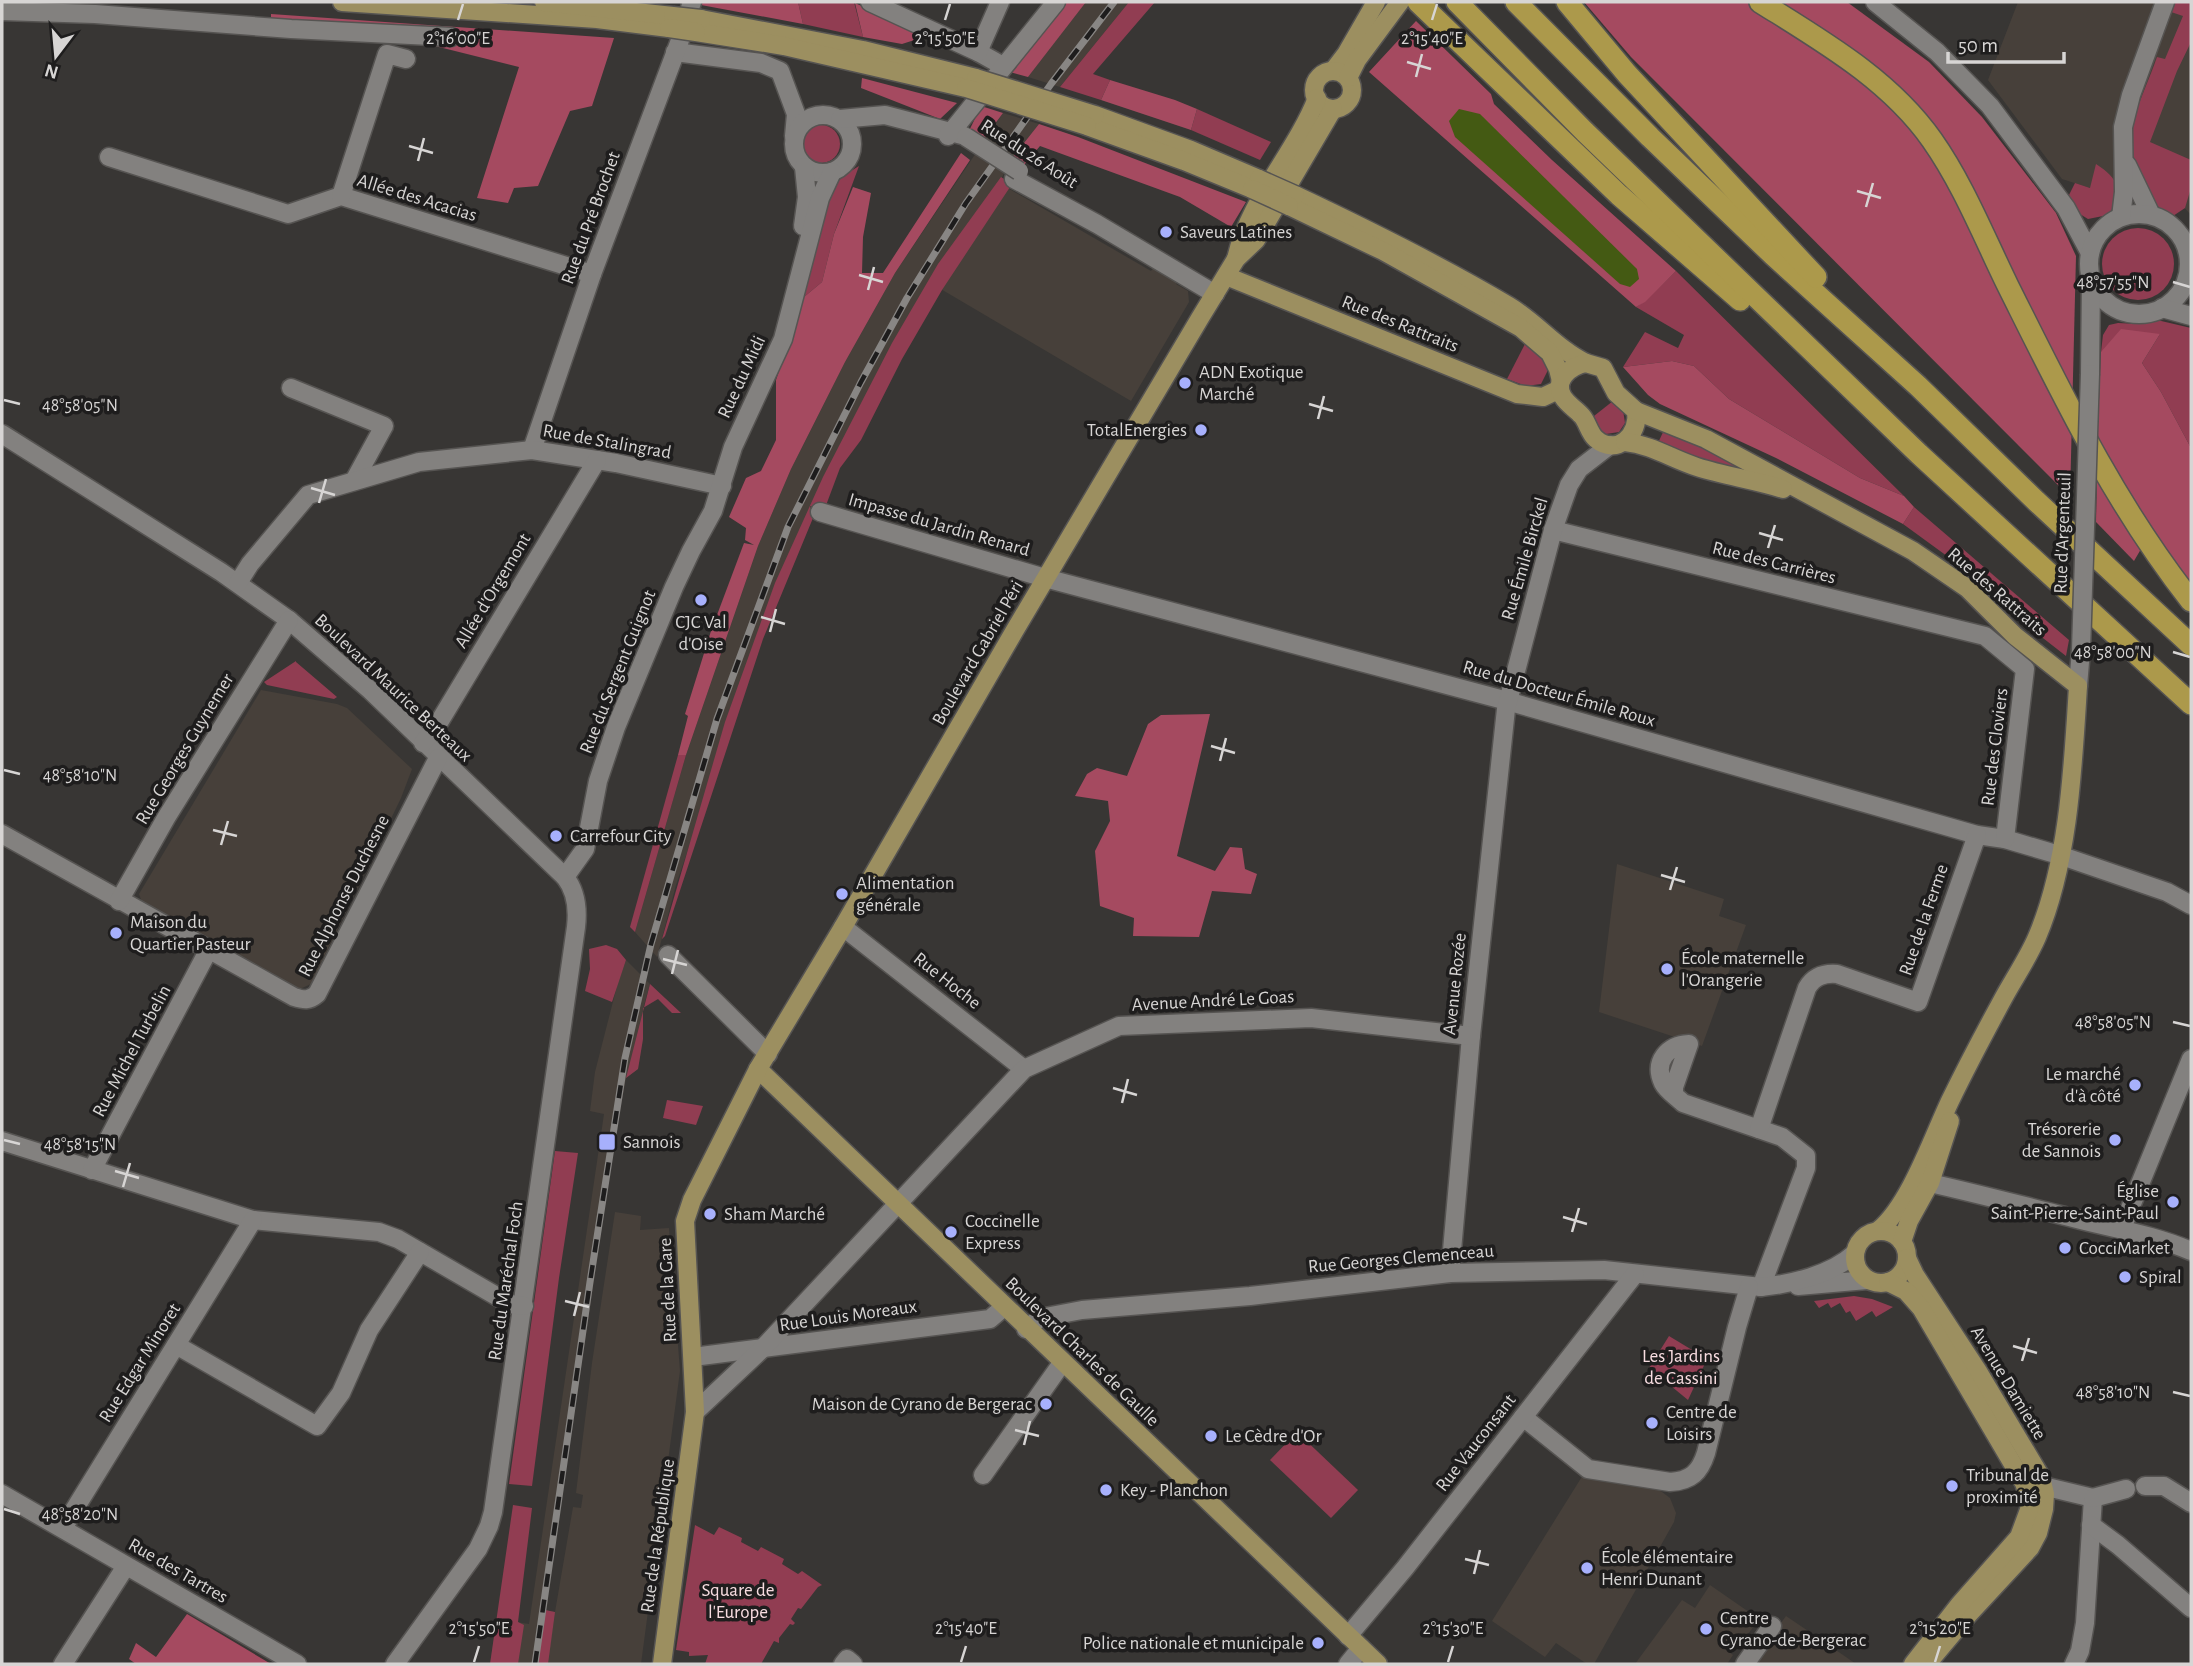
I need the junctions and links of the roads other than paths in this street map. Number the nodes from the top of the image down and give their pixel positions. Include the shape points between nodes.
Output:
1 (342, 2) edge
2 (544, 2) edge
3 (691, 2) edge
4 (870, 2) edge
5 (1000, 2) edge
6 (1056, 2) edge
7 (1376, 2) edge
8 (1401, 2) edge
9 (1418, 2) edge
10 (1516, 2) edge
11 (1567, 2) edge
12 (1760, 2) edge
13 (1875, 2) edge
14 (2165, 2) edge
15 (1458, 3) edge
16 (2, 10) edge
17 (671, 22) junction
18 (451, 37) dead end
19 (675, 52) junction
20 (978, 52) junction
21 (406, 59) dead end
22 (1003, 66) junction
23 (1340, 74) junction
24 (1317, 98) junction
25 (1333, 108) junction
26 (898, 117) junction
27 (840, 119) junction
28 (953, 135) junction
29 (794, 136) junction
30 (853, 143) junction
31 (109, 157) dead end
32 (2124, 158) junction
33 (804, 167) junction
34 (832, 172) junction
35 (341, 196) junction
36 (1292, 200) junction
37 (2066, 208) junction
38 (2151, 215) junction
39 (2121, 217) junction
40 (2102, 230) junction
41 (2090, 253) junction
42 (1236, 260) junction
43 (592, 275) junction
44 (1226, 276) junction
45 (2091, 278) junction
46 (797, 286) junction
47 (2188, 289) edge
48 (1215, 294) junction
49 (2162, 308) junction
50 (2118, 309) junction
51 (2191, 316) edge
52 (2088, 338) junction
53 (1586, 363) junction
54 (1560, 385) junction
55 (1918, 386) junction
56 (291, 388) dead end
57 (1636, 411) junction
58 (2, 434) edge
59 (1618, 443) junction
60 (532, 450) junction
61 (1919, 454) junction
62 (597, 460) junction
63 (354, 481) junction
64 (722, 486) junction
65 (820, 512) dead end
66 (1849, 514) junction
67 (1553, 530) junction
68 (1045, 578) junction
69 (238, 583) junction
70 (2191, 601) edge
71 (289, 620) junction
72 (1985, 636) joint
73 (2191, 645) edge
74 (2078, 686) junction
75 (1507, 701) junction
76 (2191, 704) edge
77 (423, 743) junction
78 (439, 758) junction
79 (2, 834) edge
80 (1977, 835) junction
81 (2005, 839) junction
82 (2059, 855) junction
83 (565, 877) junction
84 (119, 901) junction
85 (2191, 905) edge
86 (843, 927) junction
87 (208, 951) junction
88 (668, 955) dead end
89 (1471, 1037) junction
90 (768, 1054) junction
91 (2191, 1059) edge
92 (758, 1069) junction
93 (1024, 1069) junction
94 (1963, 1074) junction
95 (1674, 1095) dead end
96 (1759, 1129) junction
97 (2, 1141) edge
98 (92, 1170) junction
99 (1930, 1183) junction
100 (1906, 1194) junction
101 (897, 1203) junction
102 (253, 1220) junction
103 (2122, 1228) junction
104 (1879, 1230) junction
105 (1905, 1250) junction
106 (2191, 1251) edge
107 (420, 1252) junction
108 (1854, 1254) junction
109 (1450, 1273) junction
110 (1635, 1273) junction
111 (1867, 1280) junction
112 (1888, 1282) junction
113 (1784, 1284) junction
114 (1755, 1287) junction
115 (524, 1306) junction
116 (1004, 1307) junction
117 (1026, 1329) junction
118 (176, 1345) junction
119 (762, 1349) junction
120 (693, 1357) junction
121 (1062, 1363) junction
122 (695, 1412) junction
123 (1522, 1417) junction
124 (983, 1475) dead end
125 (2043, 1486) junction
126 (2145, 1486) dead end
127 (2126, 1489) dead end
128 (2, 1494) edge
129 (2093, 1498) junction
130 (2191, 1503) edge
131 (2091, 1525) junction
132 (63, 1528) junction
133 (126, 1566) junction
134 (2191, 1608) edge
135 (1772, 1626) dead end
136 (1348, 1636) junction
137 (1361, 1648) junction
138 (63, 1664) edge
139 (297, 1664) edge
140 (395, 1664) edge
141 (662, 1664) edge
142 (1348, 1664) edge
143 (1378, 1664) edge
144 (1745, 1664) edge
145 (1913, 1664) edge
146 (1927, 1664) edge
147 (2074, 1664) edge

1 - 17 main road
2 - 17 main road
3 - 19 street, Rue du Pré Brochet
4 - 20 street
5 - 20 street
6 - 22 street
7 - 23 main road via 1346,54
8 - 23 main road via 1357,60
9 - 61 highway via 1619,195
10 - 55 highway via 1773,255
11 - 55 highway via 1627,74
12 - 70 highway via 1853,61 1894,97 1932,140 2086,441 2137,527
13 - 37 street via 1937,52 1990,106
14 - 32 street via 2131,95 2123,127
15 - 61 highway
16 - 18 street
17 - 36 main road, bridge via 805,44 971,83 1091,120 1184,161
19 - 29 street via 761,63 780,71 797,119
19 - 43 street, Rue du Pré Brochet
20 - 22 street
21 - 35 street via 387,54
22 - 28 street
23 - 24 main road via 1323,74 1316,82
23 - 25 main road via 1352,88 1350,99
24 - 25 main road via 1323,106
24 - 42 main road, Boulevard Gabriel Péri via 1242,235
25 - 42 main road, Boulevard Gabriel Péri via 1256,240
26 - 27 street, Rue du 26 Août
26 - 28 street, Rue du 26 Août
26 - 30 street via 867,128
27 - 29 street via 817,115 799,126
27 - 30 street
28 - 48 street, Rue du 26 Août, bridge
29 - 33 street via 795,153
30 - 34 street via 847,161
31 - 35 street, Allée des Acacias via 288,214
32 - 38 street
32 - 39 street
33 - 34 street via 817,173
33 - 46 street, Rue du Midi via 807,197
34 - 46 street, Rue du Midi via 820,198
35 - 43 street, Allée des Acacias
36 - 53 main road via 1395,244 1507,304
36 - 54 main road via 1521,328 1550,353
37 - 40 street
37 - 41 street
38 - 39 street
38 - 47 street via 2168,223 2186,246
39 - 40 street
40 - 41 street
41 - 45 street
42 - 44 main road, Boulevard Gabriel Péri
43 - 60 street, Rue du Pré Brochet
44 - 48 main road, Boulevard Gabriel Péri
44 - 54 main road, Rue des Rattraits via 1517,394 1543,397
45 - 50 street via 2101,296
45 - 52 street, Rue d'Argenteuil
46 - 64 street, Rue du Midi via 783,339 733,447
47 - 49 street
48 - 68 main road, Boulevard Gabriel Péri
49 - 50 street via 2147,313
49 - 51 street
50 - 52 street via 2101,320
52 - 74 street, Rue d'Argenteuil, bridge
53 - 54 main road via 1571,369
53 - 57 main road via 1602,369 1616,393
54 - 59 main road via 1564,399 1582,416 1594,438
55 - 73 highway
56 - 63 street via 384,426
57 - 59 main road via 1632,436
57 - 66 main road, Rue des Rattraits via 1706,439
58 - 69 street, Boulevard Maurice Berteaux
59 - 66 main road, Rue des Rattraits via 1651,447 1703,469 1773,486
59 - 67 street, Rue Émile Birckel via 1584,464 1572,478
60 - 62 street, Rue de Stalingrad
60 - 63 street, Rue de Stalingrad via 419,462
61 - 76 highway
62 - 64 street, Rue de Stalingrad
62 - 77 street, Allée d'Orgemont
63 - 69 street, Rue de Stalingrad via 308,495
64 - 83 street, Rue du Sergent Guignot via 615,727 598,781 585,849
65 - 68 street, Impasse du Jardin Renard
66 - 74 main road, Rue des Rattraits via 1956,580 2015,636
67 - 72 street, Rue des Carrières
67 - 75 street, Rue Émile Birckel
68 - 75 street, Rue du Docteur Émile Roux
68 - 86 main road, Boulevard Gabriel Péri
69 - 71 street, Boulevard Maurice Berteaux
71 - 77 street, Boulevard Maurice Berteaux via 337,659
71 - 84 street, Rue Georges Guynemer
72 - 81 street, Rue des Cloviers via 2025,669
74 - 82 main road, Rue d'Argenteuil
75 - 80 street, Rue du Docteur Émile Roux
75 - 89 street, Avenue Rozée
77 - 78 street, Boulevard Maurice Berteaux
78 - 83 street, Boulevard Maurice Berteaux
78 - 87 street, Rue Alphonse Duchesne via 311,999 294,998
79 - 84 street, Rue Alphonse Duchesne
80 - 81 street, Rue du Docteur Émile Roux
80 - 96 street, Rue de la Ferme via 1918,1002 1837,974 1816,977 1807,988
81 - 82 street, Rue du Docteur Émile Roux
82 - 85 street, Rue du Docteur Émile Roux via 2167,892
82 - 94 main road, Rue d'Argenteuil via 2038,935
83 - 115 street, Rue du Maréchal Foch via 575,900 576,927
84 - 87 street, Rue Alphonse Duchesne
86 - 90 main road, Boulevard Gabriel Péri
86 - 93 street, Rue Hoche
87 - 98 street, Rue Michel Turbelin
88 - 90 street
89 - 93 street, Avenue André Le Goas via 1311,1018 1119,1026
89 - 109 street, Avenue Rozée
90 - 92 main road, Boulevard Gabriel Péri
91 - 103 street
92 - 101 main road, Boulevard Charles de Gaulle
92 - 120 main road, Rue de la Gare via 685,1221
93 - 101 street, Avenue André Le Goas
94 - 99 main road
94 - 100 main road
95 - 96 street via 1683,1103
96 - 114 street via 1797,1147 1805,1156 1806,1168
97 - 98 street
98 - 102 street
99 - 100 street
99 - 103 street
99 - 105 main road via 1909,1221
100 - 104 main road
101 - 116 main road, Boulevard Charles de Gaulle
101 - 119 street, Avenue André Le Goas
102 - 107 street via 379,1232
102 - 118 street, Rue Edgar Minoret
103 - 106 street
104 - 105 main road via 1890,1232
104 - 108 main road via 1862,1238
105 - 112 main road via 1901,1273
105 - 125 main road, Avenue Damiette via 1915,1275 1979,1373
107 - 115 street via 510,1304
107 - 118 street via 369,1330 341,1393 317,1426
108 - 111 main road via 1856,1266
108 - 113 street, Rue Georges Clemenceau via 1839,1265
109 - 110 street, Rue Georges Clemenceau via 1580,1269
109 - 117 street, Rue Georges Clemenceau via 1082,1310 1040,1318
110 - 114 street, Rue Georges Clemenceau
110 - 123 street, Rue Vauconsant
111 - 112 main road
111 - 113 street, Rue Georges Clemenceau
112 - 145 main road, Avenue Damiette via 1906,1291 1921,1308 2017,1470 2030,1500 2019,1537
113 - 114 street, Rue Georges Clemenceau
114 - 123 street via 1737,1327 1706,1453 1694,1476 1670,1482 1588,1469
115 - 140 street, Rue du Maréchal Foch via 489,1526 478,1549
116 - 117 main road, Boulevard Charles de Gaulle
116 - 119 street, Rue Louis Moreaux via 990,1319
117 - 121 main road, Boulevard Charles de Gaulle
118 - 132 street, Rue Edgar Minoret
119 - 120 street, Rue Louis Moreaux
119 - 122 street
120 - 122 main road, Rue de la République
121 - 124 street
121 - 136 main road, Boulevard Charles de Gaulle
122 - 141 main road, Rue de la République
123 - 136 street, Rue Vauconsant
125 - 129 street
125 - 146 main road, Avenue Damiette via 2043,1518 2030,1548
126 - 130 street via 2164,1486
127 - 129 street
128 - 132 street, Rue des Tartres
129 - 131 street
131 - 134 street
131 - 147 street via 2085,1623
132 - 133 street, Rue des Tartres
133 - 138 street
133 - 139 street, Rue des Tartres
135 - 144 street
136 - 137 main road, Boulevard Charles de Gaulle
137 - 142 street
137 - 143 main road, Boulevard Charles de Gaulle

